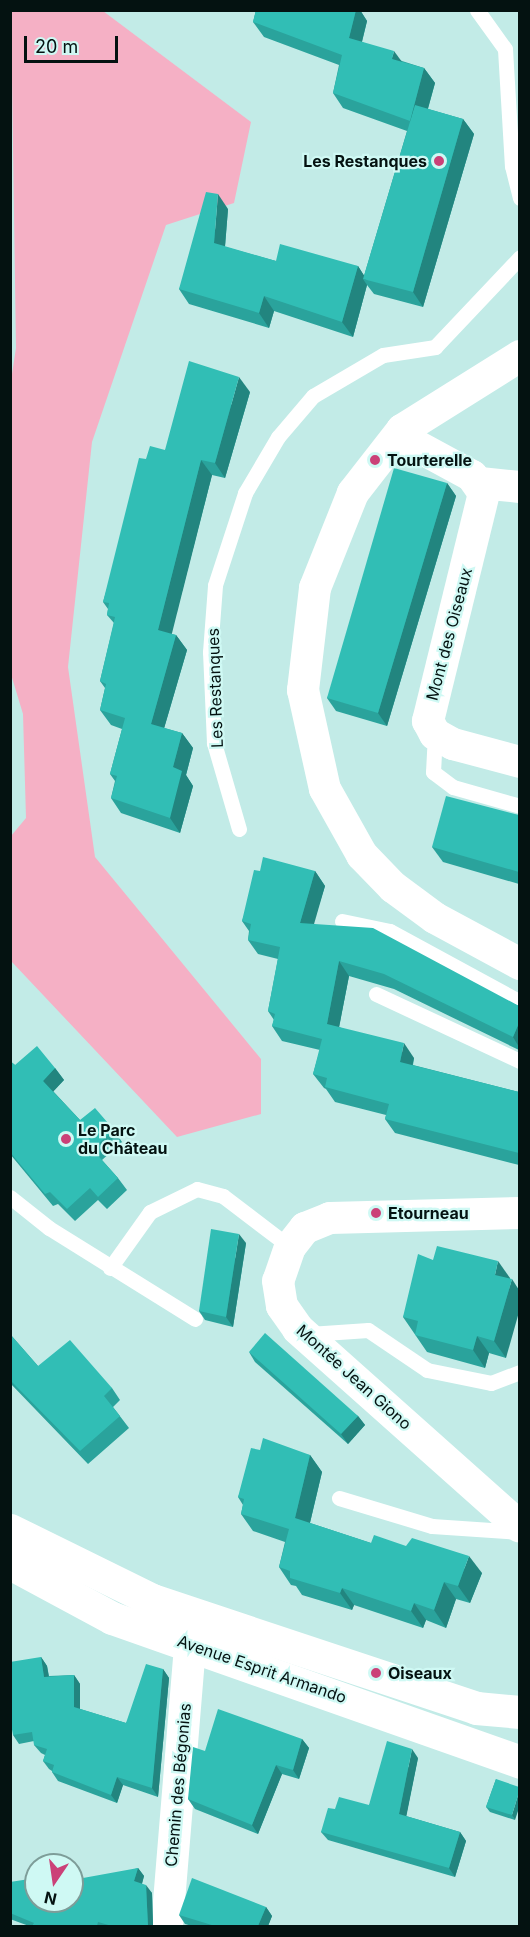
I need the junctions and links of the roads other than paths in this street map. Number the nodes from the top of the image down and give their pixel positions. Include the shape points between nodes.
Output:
1 (477, 10) edge
2 (519, 198) edge
3 (519, 257) edge
4 (519, 356) edge
5 (402, 430) junction
6 (480, 483) junction
7 (519, 487) edge
8 (435, 734) junction
9 (519, 762) edge
10 (519, 806) edge
11 (239, 829) dead end
12 (342, 921) dead end
13 (519, 964) edge
14 (376, 994) edge
15 (519, 1002) edge
16 (519, 1061) edge
17 (10, 1197) edge
18 (519, 1213) edge
19 (290, 1247) junction
20 (110, 1268) junction
21 (195, 1319) dead end
22 (309, 1334) junction
23 (519, 1372) edge
24 (339, 1498) dead end
25 (519, 1529) edge
26 (10, 1530) edge
27 (10, 1563) edge
28 (190, 1644) junction
29 (519, 1712) edge
30 (519, 1762) edge
31 (167, 1926) edge

1 - 2 lane via 505,49 512,166
3 - 11 lane, Les Restanques via 435,347 383,355 313,396 278,437 245,493 215,585 210,652 214,743
4 - 5 street
5 - 6 street via 415,445
5 - 13 street via 352,493 315,588 303,668 314,752 340,821 393,887 435,918
6 - 7 street
6 - 8 street, Mont des Oiseaux via 484,503 430,704 428,721
8 - 9 street
8 - 10 lane via 433,772 453,787
12 - 15 lane via 390,931
14 - 16 lane
17 - 20 lane
18 - 19 street, Montée Jean Giono via 350,1215 305,1228
19 - 20 lane via 223,1197 197,1189 150,1212
19 - 22 street, Montée Jean Giono via 278,1281 282,1306 298,1329
20 - 21 lane
22 - 23 lane via 368,1330 427,1370 491,1383
22 - 25 street, Montée Jean Giono
24 - 25 lane via 432,1526
26 - 29 street, Avenue Esprit Armando via 152,1600 476,1708
27 - 28 street, Avenue Esprit Armando via 112,1618
28 - 30 street, Avenue Esprit Armando
28 - 31 street, Chemin des Bégonias

